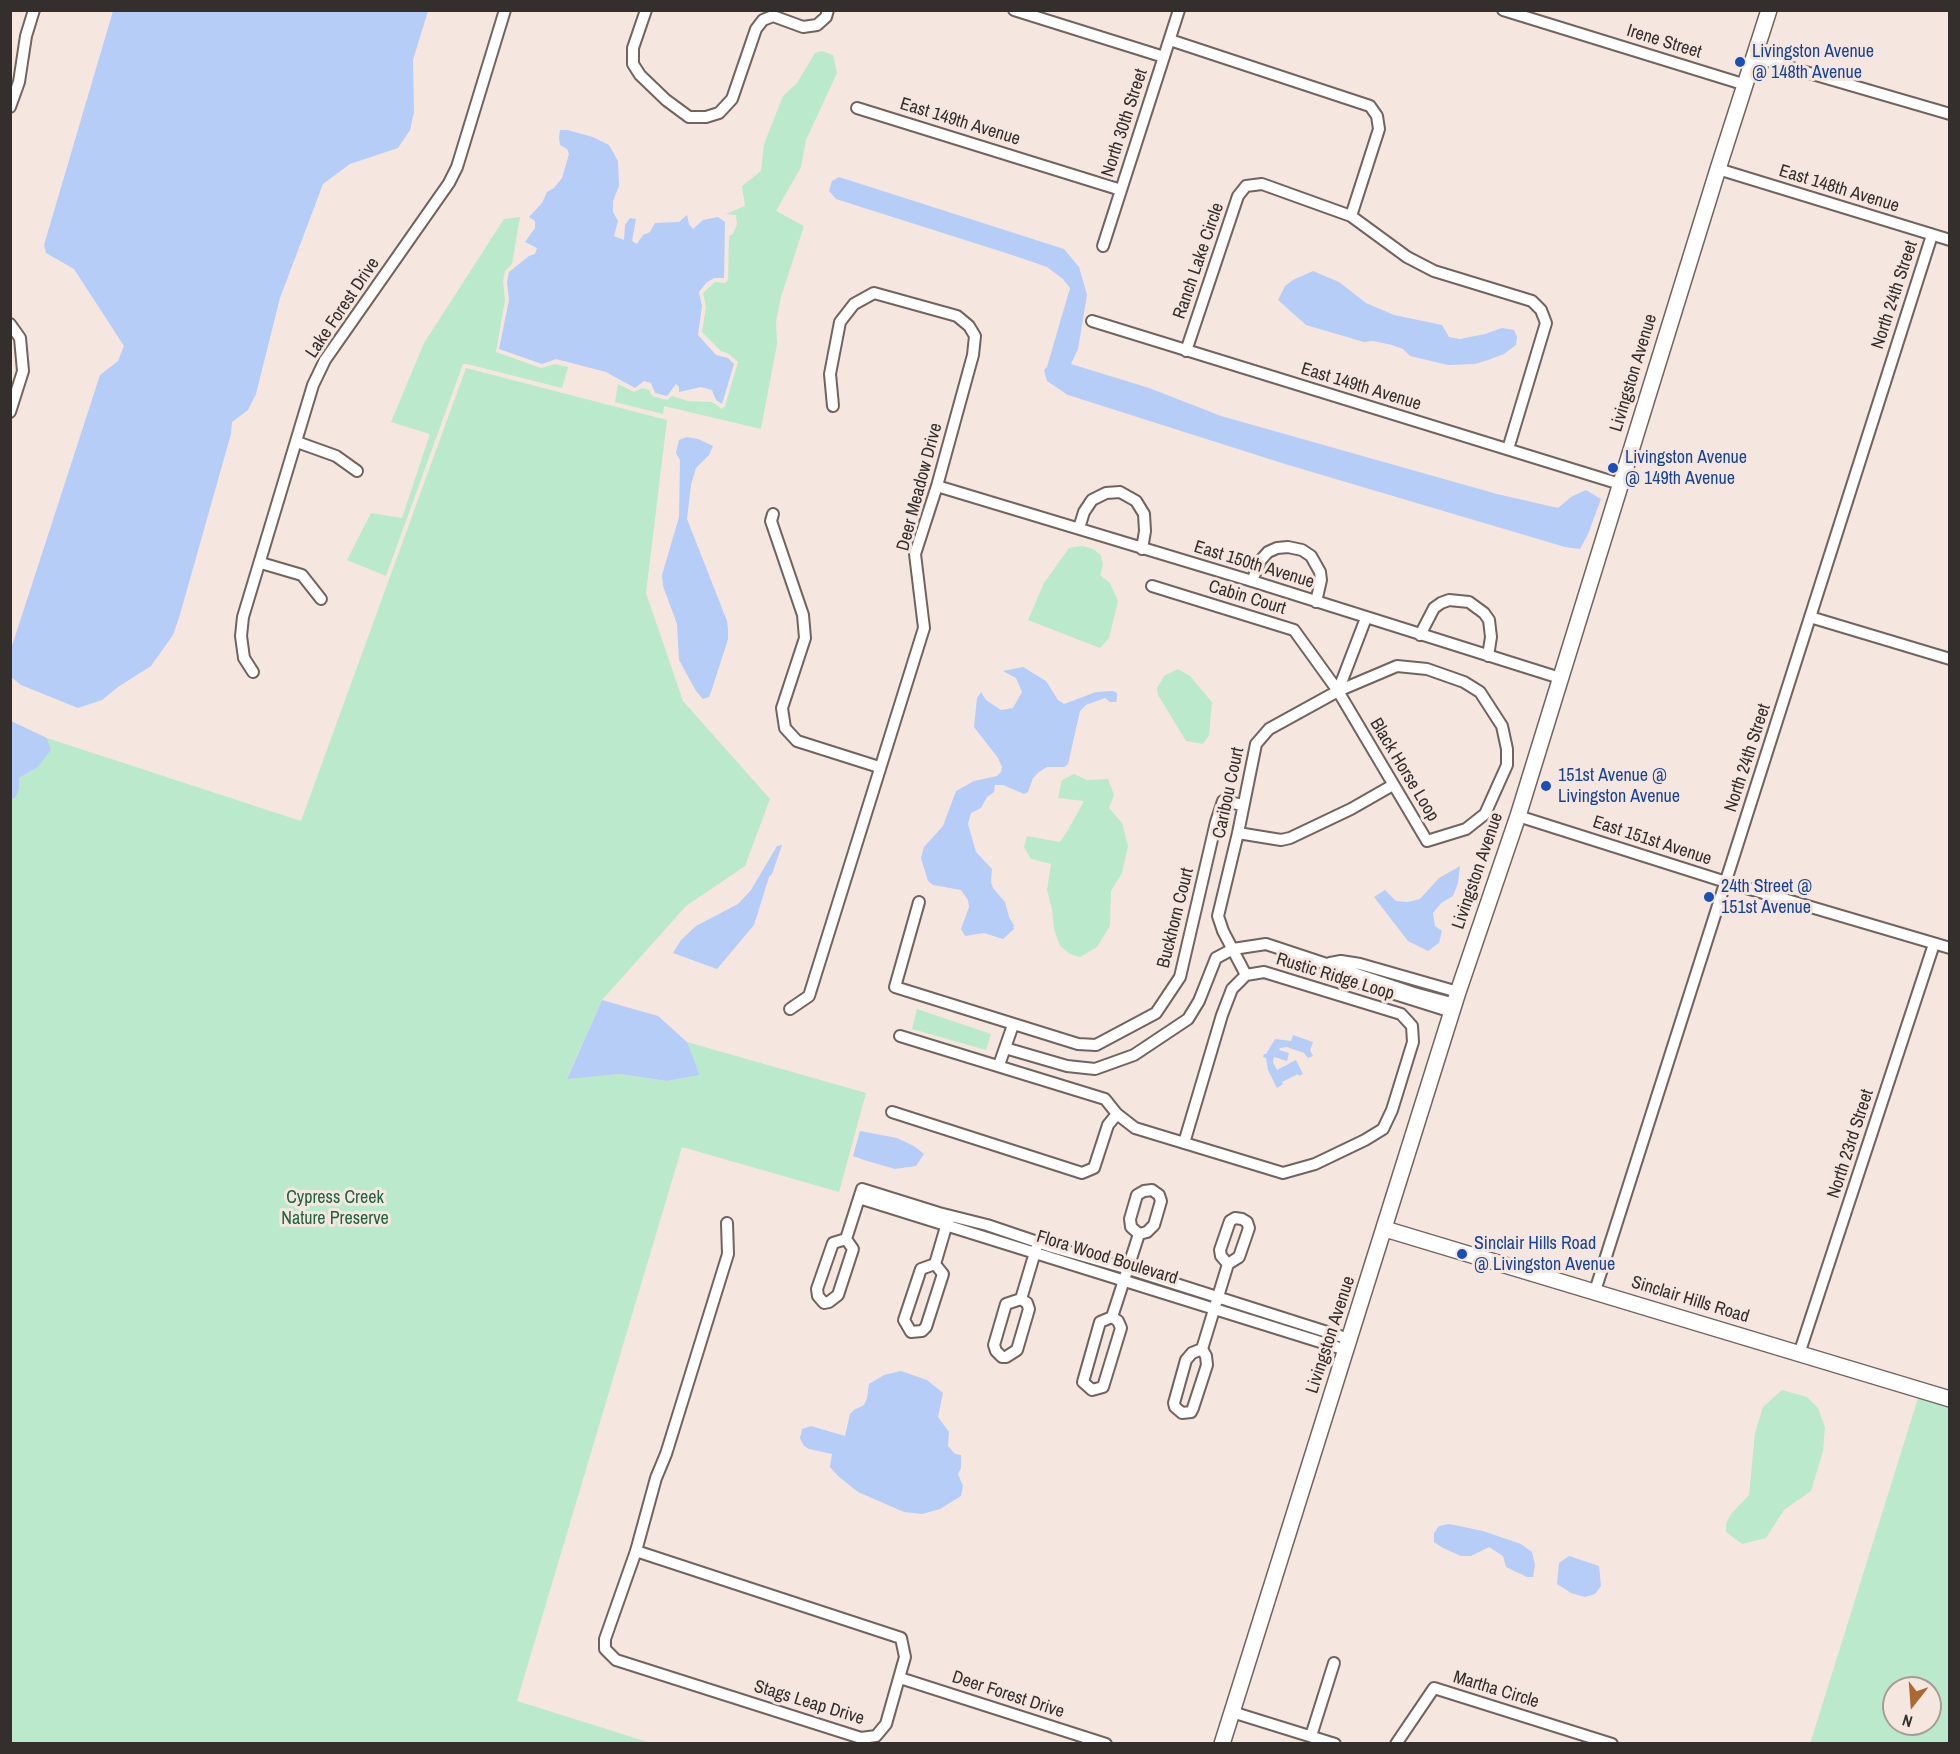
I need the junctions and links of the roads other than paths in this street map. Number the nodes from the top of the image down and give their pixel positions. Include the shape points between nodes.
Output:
1 (34, 10) edge
2 (505, 10) edge
3 (646, 10) edge
4 (828, 10) edge
5 (1014, 10) edge
6 (1179, 10) edge
7 (1503, 10) edge
8 (1769, 10) edge
9 (1170, 40) junction
10 (1164, 57) junction
11 (1754, 57) junction
12 (1746, 85) junction
13 (10, 106) edge
14 (857, 108) dead end
15 (1950, 114) edge
16 (1718, 169) junction
17 (1121, 190) junction
18 (1351, 216) junction
19 (1932, 235) junction
20 (1950, 240) edge
21 (1103, 246) dead end
22 (1092, 321) dead end
23 (10, 324) edge
24 (1186, 351) junction
25 (832, 406) dead end
26 (10, 412) edge
27 (297, 442) junction
28 (1508, 448) junction
29 (357, 471) dead end
30 (1620, 484) junction
31 (937, 486) junction
32 (773, 513) dead end
33 (1079, 528) junction
34 (1142, 549) junction
35 (261, 563) junction
36 (1252, 581) junction
37 (1152, 586) dead end
38 (321, 599) dead end
39 (1316, 602) junction
40 (1810, 617) junction
41 (1366, 618) junction
42 (1420, 635) junction
43 (1488, 656) junction
44 (1950, 659) edge
45 (253, 672) dead end
46 (1560, 678) junction
47 (1338, 691) junction
48 (879, 767) junction
49 (1393, 785) junction
50 (1243, 806) junction
51 (1518, 816) junction
52 (1238, 833) junction
53 (1726, 882) junction
54 (919, 902) dead end
55 (1934, 944) junction
56 (1950, 948) edge
57 (1233, 949) junction
58 (1327, 963) junction
59 (1246, 975) junction
60 (1455, 1003) junction
61 (790, 1009) dead end
62 (1013, 1025) junction
63 (900, 1036) dead end
64 (1005, 1048) junction
65 (999, 1065) junction
66 (892, 1112) dead end
67 (1117, 1114) junction
68 (1184, 1143) junction
69 (948, 1221) junction
70 (727, 1223) dead end
71 (1385, 1229) junction
72 (1139, 1234) dead end
73 (846, 1239) junction
74 (1036, 1248) junction
75 (935, 1264) junction
76 (1228, 1264) dead end
77 (1127, 1274) junction
78 (1595, 1291) junction
79 (1021, 1299) junction
80 (1216, 1303) junction
81 (1112, 1317) junction
82 (1348, 1344) junction
83 (1202, 1348) junction
84 (1799, 1354) junction
85 (1950, 1399) edge
86 (636, 1551) junction
87 (1334, 1663) dead end
88 (900, 1678) junction
89 (1232, 1712) junction
90 (1311, 1736) junction
91 (1106, 1743) edge
92 (1222, 1743) edge
93 (1335, 1743) edge
94 (1396, 1743) edge
95 (1612, 1743) edge

1 - 13 street
2 - 27 street, Lake Forest Drive via 457,167 325,360 313,385
3 - 4 street via 633,48 633,64 666,100 689,117 706,117 719,112 732,99 756,29 763,20 773,16 803,27 817,25
5 - 10 street
6 - 9 street, North 30th Street
7 - 12 street, Irene Street
8 - 11 street, Livingston Avenue
9 - 10 street, North 30th Street
9 - 18 street via 1370,106 1379,129
10 - 17 street, North 30th Street
11 - 12 street, Livingston Avenue
11 - 15 street
12 - 16 street, Livingston Avenue
14 - 17 street, East 149th Avenue
16 - 19 street, East 148th Avenue
16 - 30 street, Livingston Avenue
17 - 21 street, North 30th Street
18 - 24 street, Ranch Lake Circle via 1262,184 1246,186 1238,196
18 - 28 street, Ranch Lake Circle via 1407,257 1434,271 1532,301 1541,310 1546,323
19 - 20 street, East 148th Avenue
19 - 40 street, North 24th Street
22 - 24 street, East 149th Avenue
23 - 26 street via 20,338 23,371
24 - 28 street, East 149th Avenue
25 - 31 street, Deer Meadow Drive via 830,374 840,322 854,304 874,293 957,316 975,336 973,355
27 - 29 street via 336,456
27 - 35 street, Lake Forest Drive
28 - 30 street, East 149th Avenue
30 - 46 street, Livingston Avenue
31 - 33 street, East 150th Avenue
31 - 48 street, Deer Meadow Drive via 915,554 924,628
32 - 48 street via 771,521 803,615 805,638 782,708 785,728 797,741
33 - 34 street, East 150th Avenue
33 - 34 street via 1092,500 1120,492 1136,501 1144,514
34 - 36 street, East 150th Avenue
35 - 38 street via 302,575
35 - 45 street, Lake Forest Drive via 243,617 241,636 244,658
36 - 39 street, East 150th Avenue
36 - 39 street via 1268,552 1288,547 1302,550 1311,556 1320,572
37 - 47 street, Cabin Court via 1294,630
39 - 41 street, East 150th Avenue
40 - 44 street
40 - 53 street, North 24th Street
41 - 42 street, East 150th Avenue
41 - 47 street
42 - 43 street, East 150th Avenue
42 - 43 street via 1434,608 1441,603 1469,602 1489,620
43 - 46 street, East 150th Avenue
46 - 51 street, Livingston Avenue
47 - 49 street, Black Horse Loop
47 - 49 street, Black Horse Loop via 1397,666 1427,669 1480,692 1502,726 1507,765 1485,814 1466,829 1427,841
47 - 50 street, Caribou Court via 1269,729 1256,744
48 - 61 street, Deer Meadow Drive via 809,996
49 - 52 street via 1290,838
50 - 52 street, Caribou Court
50 - 62 street, Buckhorn Court via 1223,801 1180,976 1156,1013 1096,1045 1078,1044
51 - 53 street, East 151st Avenue
51 - 60 street, Livingston Avenue
52 - 57 street, Caribou Court via 1218,916
53 - 55 street, East 151st Avenue
53 - 78 street, North 24th Street
54 - 62 street, Buckhorn Court via 895,987
55 - 56 street, East 151st Avenue
55 - 84 street, North 23rd Street
57 - 58 street via 1266,944
57 - 59 street
57 - 64 street via 1216,958 1188,1019 1134,1055 1095,1069 1067,1066
58 - 60 street via 1363,984
58 - 60 street via 1360,963
59 - 68 street via 1232,989 1222,1015
59 - 68 street, Rustic Ridge Loop via 1264,972 1401,1014 1412,1026 1413,1042 1392,1110 1383,1129 1365,1140 1315,1164 1283,1173
60 - 71 street, Livingston Avenue
62 - 64 street
63 - 65 street, Rustic Ridge Loop
64 - 65 street
65 - 67 street, Rustic Ridge Loop via 1105,1100
66 - 67 street via 1082,1173 1094,1168 1108,1125
67 - 68 street, Rustic Ridge Loop via 1135,1128
69 - 73 street, Flora Wood Boulevard via 861,1193
69 - 74 street, Flora Wood Boulevard via 987,1225
69 - 75 street
70 - 86 street, Stags Leap Drive via 728,1254
71 - 78 street, Sinclair Hills Road
71 - 82 street, Livingston Avenue
72 - 77 street
73 - 73 street via 853,1249 838,1295 824,1303 817,1289 833,1243
74 - 77 street, Flora Wood Boulevard
74 - 79 street
75 - 75 street via 943,1274 926,1327 911,1332 904,1320 921,1269
76 - 80 street
77 - 80 street, Flora Wood Boulevard
77 - 81 street
78 - 84 street, Sinclair Hills Road
79 - 79 street via 1029,1309 1017,1350 1002,1357 994,1345 1006,1304
80 - 82 street, Flora Wood Boulevard
80 - 83 street
81 - 81 street via 1121,1328 1103,1387 1092,1390 1083,1382 1100,1322
82 - 89 street, Livingston Avenue
83 - 83 street via 1207,1365 1191,1412 1182,1413 1174,1403 1186,1360
84 - 85 street, Sinclair Hills Road
86 - 88 street, Stags Leap Drive via 901,1638 905,1657
86 - 88 street, Stags Leap Drive via 605,1639 605,1649 616,1660 861,1738 876,1736 886,1724
87 - 90 street
88 - 91 street, Deer Forest Drive
89 - 90 street
89 - 92 street, Livingston Avenue
90 - 93 street
94 - 95 street, Martha Circle via 1434,1688

